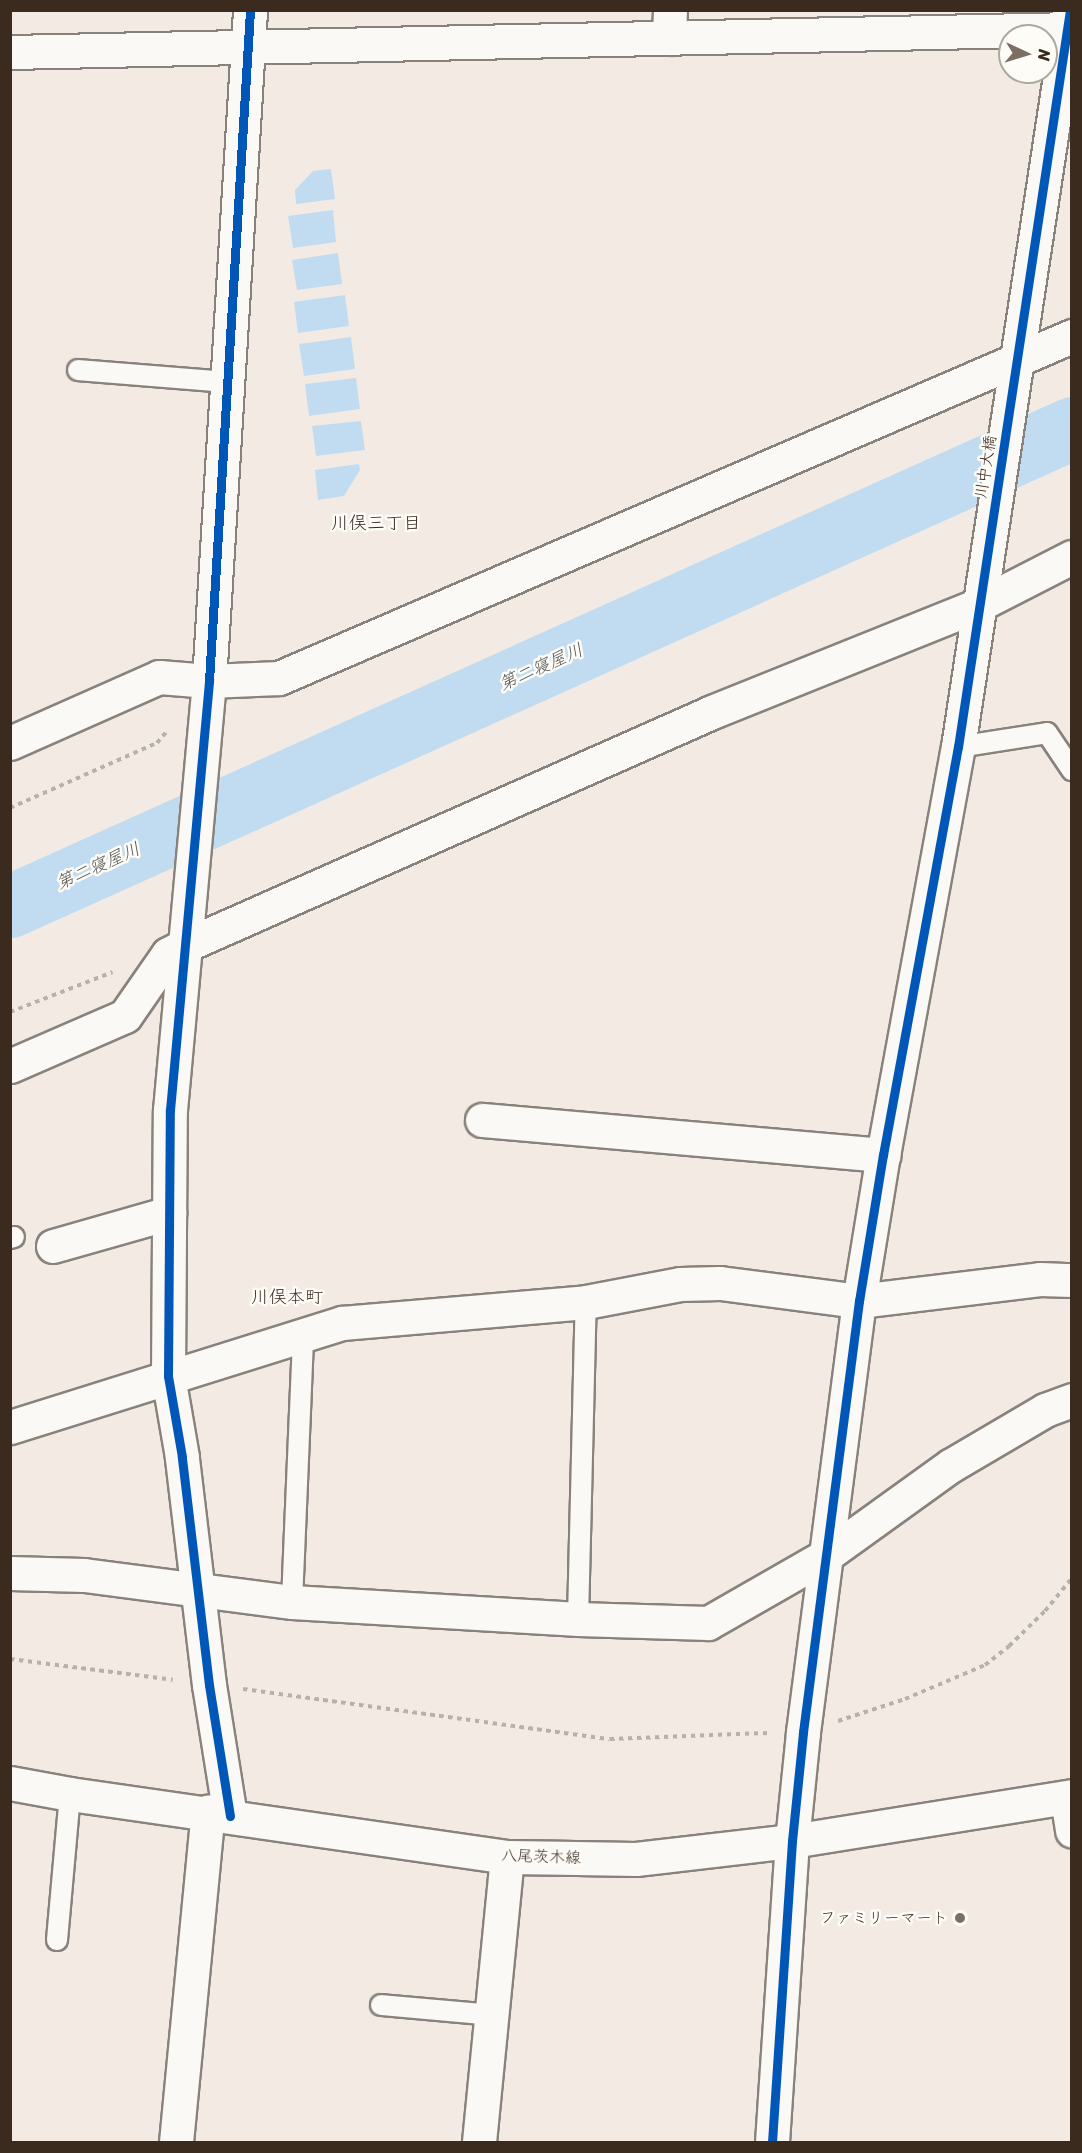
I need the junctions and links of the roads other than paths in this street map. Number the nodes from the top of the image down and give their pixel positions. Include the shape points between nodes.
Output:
1 (250, 10) edge
2 (1070, 20) edge
3 (670, 24) edge
4 (248, 46) junction
5 (10, 52) edge
6 (1071, 336) edge
7 (1019, 357) junction
8 (78, 370) dead end
9 (227, 382) junction
10 (1071, 557) edge
11 (982, 593) junction
12 (209, 681) junction
13 (10, 743) edge
14 (958, 747) junction
15 (1071, 770) edge
16 (177, 949) junction
17 (10, 1066) edge
18 (482, 1120) dead end
19 (883, 1155) junction
20 (170, 1213) junction
21 (53, 1246) dead end
22 (1071, 1280) edge
23 (586, 1302) junction
24 (859, 1302) junction
25 (303, 1335) junction
26 (168, 1376) junction
27 (1071, 1400) edge
28 (10, 1427) edge
29 (825, 1556) junction
30 (10, 1573) edge
31 (197, 1588) junction
32 (292, 1602) junction
33 (578, 1619) junction
34 (10, 1783) edge
35 (70, 1794) junction
36 (1069, 1797) edge
37 (219, 1814) junction
38 (1071, 1831) edge
39 (792, 1841) junction
40 (507, 1857) junction
41 (57, 1940) dead end
42 (381, 2005) dead end
43 (492, 2015) junction
44 (176, 2142) edge
45 (479, 2142) edge
46 (772, 2142) edge

1 - 4 street
2 - 3 street
2 - 7 street, 川中大橋
3 - 4 street
4 - 5 street
4 - 9 street
6 - 7 street
7 - 11 street, 川中大橋
7 - 12 street via 279,678
8 - 9 lane
9 - 12 street
10 - 11 street
11 - 14 street, 川中大橋
11 - 16 street
12 - 13 street via 159,676
12 - 16 street
14 - 15 lane via 1047,733
14 - 19 street, 川中大橋
16 - 17 street via 125,1016
16 - 20 street
18 - 19 street
19 - 24 street, 川中大橋
20 - 21 street
20 - 26 street
22 - 24 street via 1040,1279
23 - 24 street via 680,1284 720,1283
23 - 25 street via 342,1323
23 - 33 lane
24 - 29 street, 川中大橋
25 - 26 street
25 - 32 lane
26 - 28 street
26 - 31 street
27 - 29 street via 1045,1410 950,1466
29 - 33 street via 708,1623
29 - 39 street, 川中大橋
30 - 31 street via 84,1575
31 - 32 street
31 - 37 street
32 - 33 street
34 - 35 street, 八尾茨木線
35 - 37 street, 八尾茨木線
35 - 41 lane
36 - 38 street
36 - 39 street, 八尾茨木線
37 - 40 street, 八尾茨木線
37 - 44 street
39 - 40 street, 八尾茨木線 via 636,1858
39 - 46 street, 川中大橋
40 - 43 street
42 - 43 lane
43 - 45 street

